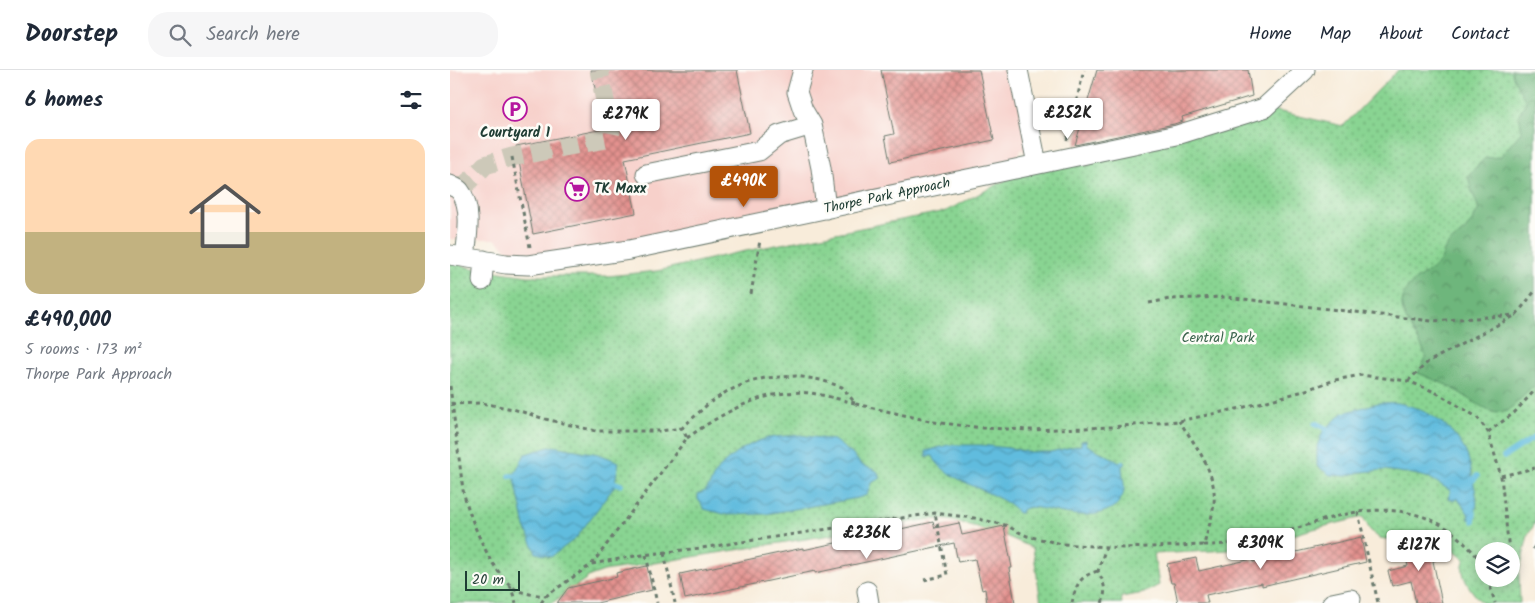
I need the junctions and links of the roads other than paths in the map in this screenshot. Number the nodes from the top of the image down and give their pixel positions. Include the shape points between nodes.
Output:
1 (803, 70) edge
2 (1018, 70) edge
3 (1305, 70) edge
4 (812, 125) junction
5 (1037, 164) junction
6 (646, 174) dead end
7 (450, 185) edge
8 (826, 209) junction
9 (458, 256) edge
10 (484, 260) junction
11 (482, 281) dead end
12 (1351, 599) dead end
13 (1332, 603) edge

1 - 4 street via 797,92
2 - 5 street
3 - 5 street, Thorpe Park Approach via 1264,108 1177,135
4 - 6 street via 779,135 758,151
4 - 8 street
5 - 8 street, Thorpe Park Approach
7 - 9 street via 459,190 466,204 468,234
8 - 10 street, Thorpe Park Approach via 582,258 528,265
9 - 10 street, Thorpe Park Approach
10 - 11 street
12 - 13 street

